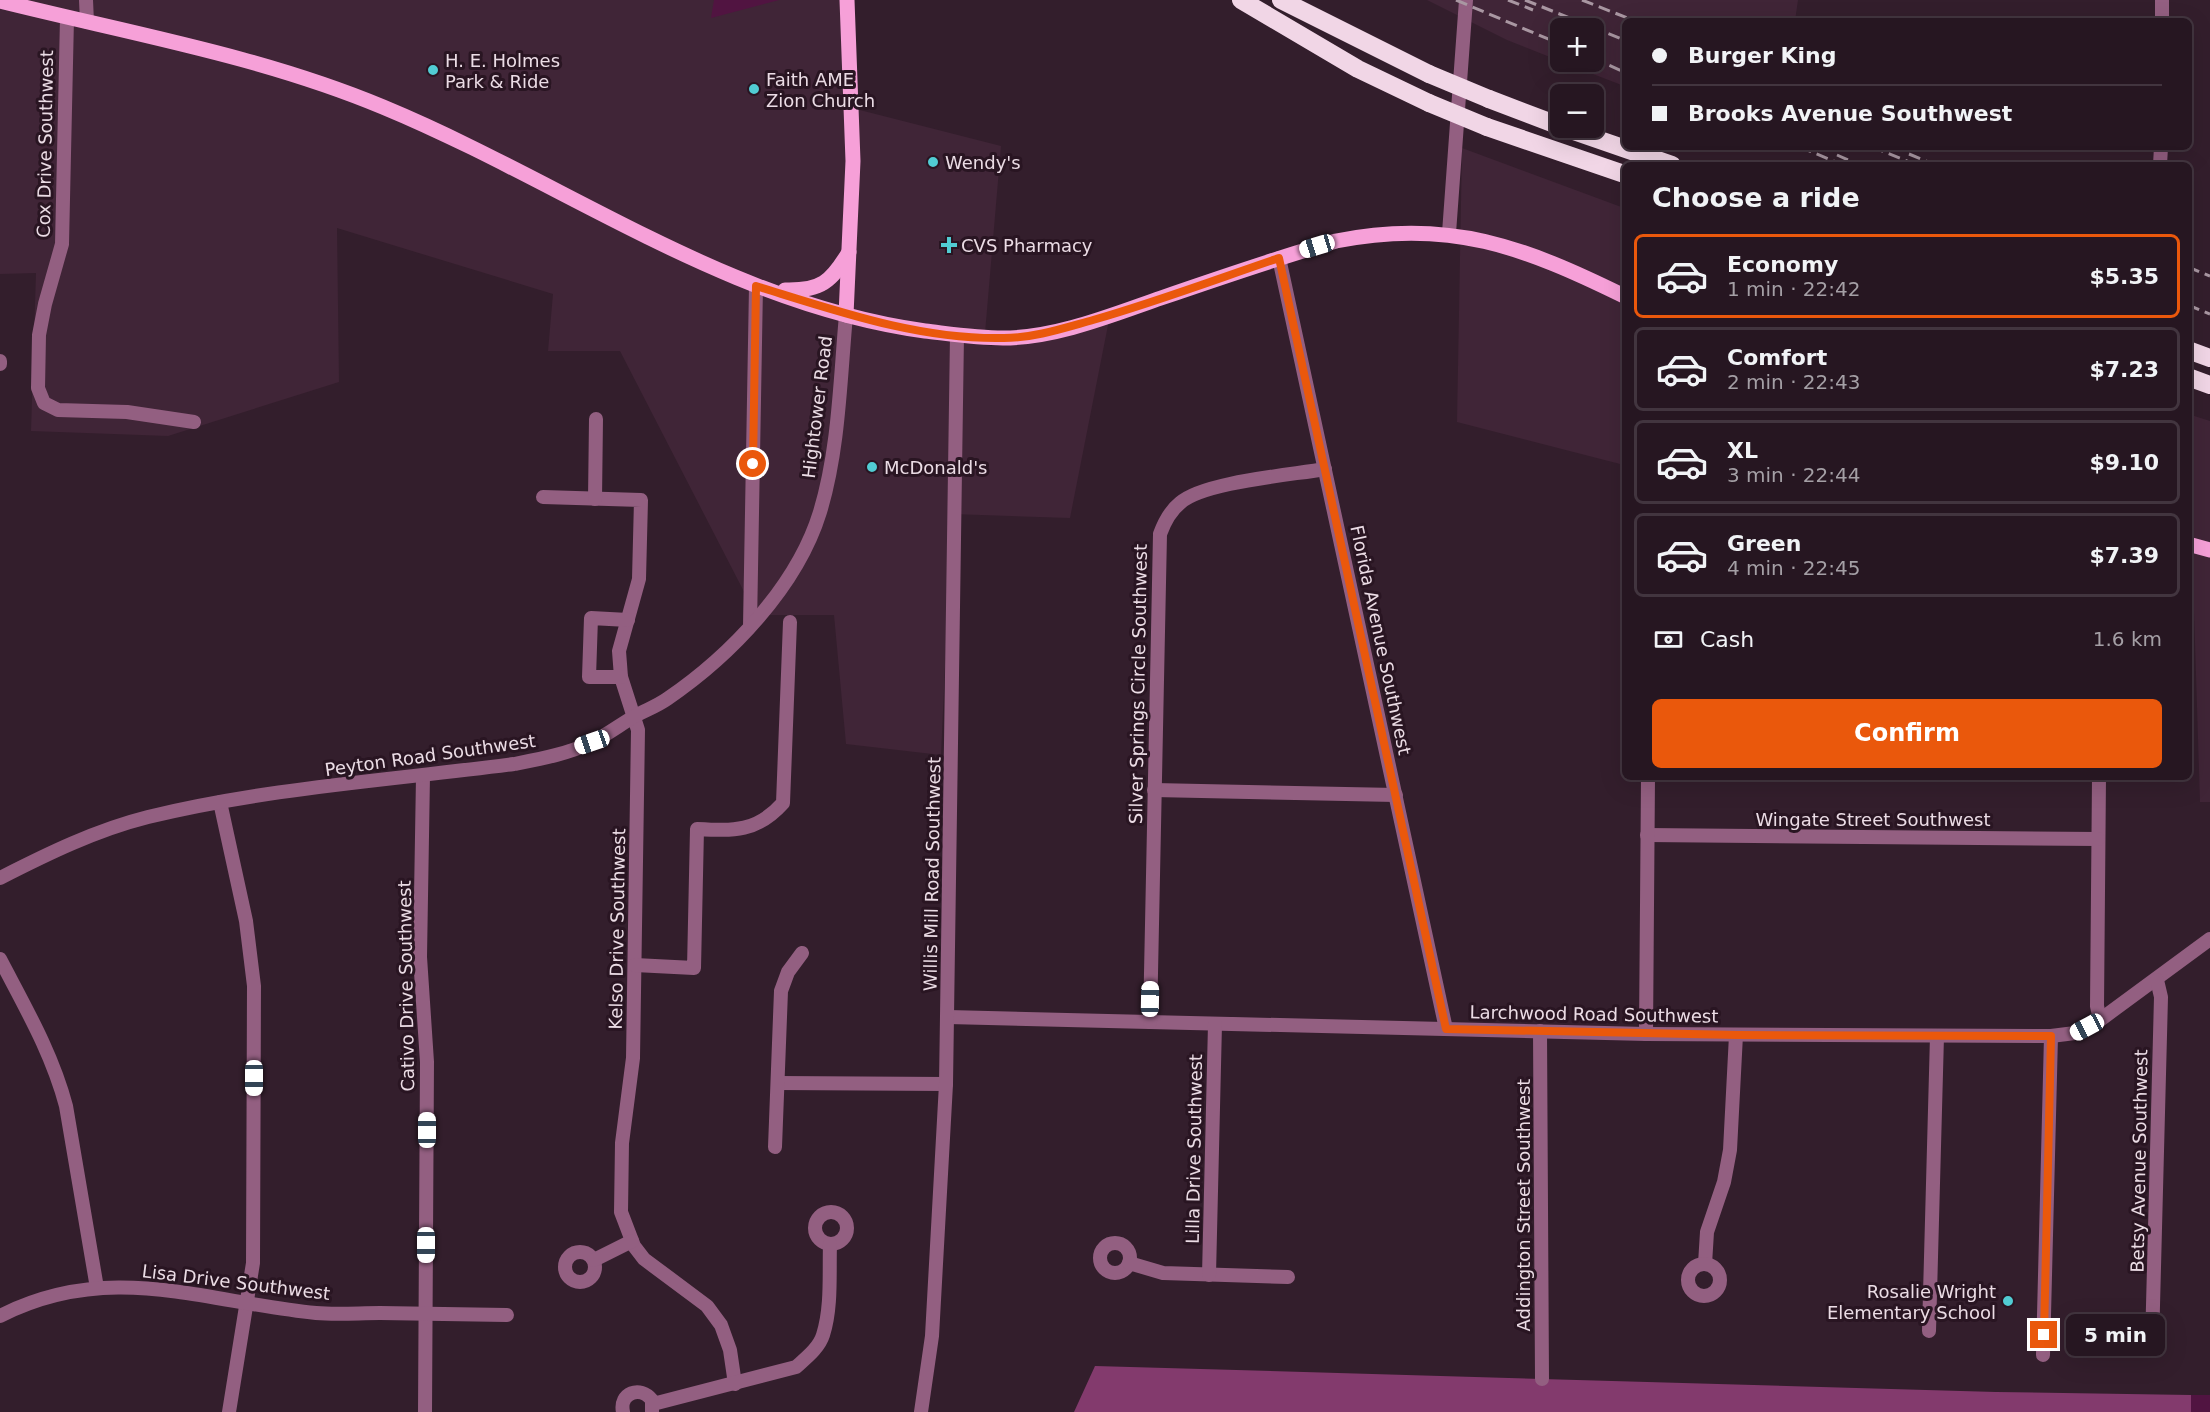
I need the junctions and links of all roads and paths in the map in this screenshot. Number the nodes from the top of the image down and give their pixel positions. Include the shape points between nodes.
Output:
1 (86, 0) edge
2 (848, 0) edge
3 (1241, 0) edge
4 (1281, 0) edge
5 (1466, 0) edge
6 (2162, 0) edge
7 (0, 1) edge
8 (67, 18) junction
9 (2162, 18) edge
10 (87, 22) junction
11 (1550, 122) edge
12 (1594, 138) edge
13 (1622, 148) edge
14 (1629, 150) edge
15 (1663, 162) edge
16 (1622, 173) edge
17 (1449, 233) junction
18 (851, 248) junction
19 (1279, 258) junction
20 (762, 288) junction
21 (1622, 295) edge
22 (846, 315) junction
23 (957, 335) junction
24 (2192, 351) edge
25 (2210, 358) edge
26 (2192, 378) edge
27 (2210, 385) edge
28 (596, 419) dead end
29 (194, 422) dead end
30 (1325, 469) junction
31 (543, 497) dead end
32 (595, 499) junction
33 (2192, 545) edge
34 (2210, 550) edge
35 (628, 620) junction
36 (790, 622) dead end
37 (750, 626) junction
38 (621, 677) junction
39 (635, 716) junction
40 (423, 776) junction
41 (1648, 780) edge
42 (2099, 780) edge
43 (1154, 790) junction
44 (1396, 795) junction
45 (220, 802) junction
46 (1647, 836) junction
47 (2098, 839) junction
48 (0, 878) edge
49 (2210, 939) edge
50 (802, 953) dead end
51 (0, 959) edge
52 (635, 965) junction
53 (2157, 980) junction
54 (948, 1017) junction
55 (2100, 1020) junction
56 (1150, 1022) junction
57 (1215, 1023) junction
58 (1446, 1029) junction
59 (1540, 1031) junction
60 (1646, 1034) junction
61 (1737, 1035) junction
62 (1937, 1036) junction
63 (2051, 1036) junction
64 (946, 1084) junction
65 (777, 1087) junction
66 (775, 1147) dead end
67 (632, 1241) junction
68 (830, 1244) dead end
69 (594, 1260) dead end
70 (1129, 1263) dead end
71 (1705, 1264) dead end
72 (1209, 1275) junction
73 (1288, 1277) dead end
74 (97, 1288) junction
75 (248, 1302) junction
76 (426, 1314) junction
77 (507, 1315) dead end
78 (0, 1316) edge
79 (1929, 1331) dead end
80 (2151, 1344) dead end
81 (2043, 1355) dead end
82 (1542, 1379) dead end
83 (735, 1384) junction
84 (653, 1408) edge
85 (229, 1412) edge
86 (425, 1412) edge
87 (623, 1412) edge
88 (921, 1412) edge

1 - 10 street
2 - 18 main road via 853,161
3 - 16 highway, bridge via 1359,69 1429,103
4 - 11 highway, bridge via 1429,74
5 - 17 street
6 - 9 street
7 - 8 main road
8 - 10 main road
8 - 29 street, Cox Drive Southwest via 62,244 39,335 38,388 44,403 58,410 127,412
10 - 20 main road via 267,68 377,104 457,140 678,253
12 - 13 highway
14 - 15 highway
17 - 19 main road via 1370,234
17 - 21 main road via 1517,250
18 - 20 main road via 837,273 825,284 804,291
18 - 22 main road
19 - 23 main road via 1123,312 1049,332 1005,338
19 - 30 street, Florida Avenue Southwest
20 - 22 main road
20 - 37 street
22 - 23 main road
22 - 37 street, Hightower Road via 833,462 819,514 794,568
23 - 54 street, Willis Mill Road Southwest
24 - 25 highway
26 - 27 highway
28 - 32 street
30 - 43 street, Silver Springs Circle Southwest via 1202,490 1180,502 1165,521 1157,549
30 - 44 street, Florida Avenue Southwest
31 - 32 street
32 - 35 street, Kelso Drive Southwest via 641,500 641,562
33 - 34 main road
35 - 38 street, Kelso Drive Southwest via 619,651
35 - 38 street via 591,618 590,676
36 - 52 street via 783,803 760,824 733,831 697,829 694,968
37 - 39 street, Peyton Road Southwest via 694,679
38 - 39 street, Kelso Drive Southwest
39 - 40 street, Peyton Road Southwest via 592,742 552,757
39 - 52 street, Kelso Drive Southwest
40 - 45 street, Peyton Road Southwest
40 - 76 street, Cativo Drive Southwest via 420,957 427,1062
41 - 46 street
42 - 47 street
43 - 44 street
43 - 56 street, Silver Springs Circle Southwest
44 - 58 street, Florida Avenue Southwest
45 - 48 street, Peyton Road Southwest via 146,818 93,835
45 - 75 street via 246,921 254,986 253,1263
46 - 47 street, Wingate Street Southwest
46 - 60 street
47 - 55 street
49 - 53 street, Larchwood Road Southwest
50 - 65 street via 788,972 781,991
51 - 74 street via 58,1077
52 - 67 street, Kelso Drive Southwest via 633,1058 622,1143 621,1212
53 - 55 street, Larchwood Road Southwest
53 - 80 street, Betsy Avenue Southwest via 2161,997
54 - 56 street, Larchwood Road Southwest
54 - 64 street, Willis Mill Road Southwest
55 - 63 street, Larchwood Road Southwest via 2075,1034
56 - 57 street, Larchwood Road Southwest
57 - 58 street, Larchwood Road Southwest
57 - 72 street, Lilla Drive Southwest
58 - 59 street, Larchwood Road Southwest
59 - 60 street, Larchwood Road Southwest
59 - 82 street, Addington Street Southwest
60 - 61 street, Larchwood Road Southwest
61 - 62 street, Larchwood Road Southwest
61 - 71 street via 1730,1150 1707,1232
62 - 63 street, Larchwood Road Southwest
62 - 79 street
63 - 81 street
64 - 65 street
64 - 88 street, Willis Mill Road Southwest via 933,1336
65 - 66 street
67 - 69 street
67 - 83 street, Kelso Drive Southwest via 651,1266 707,1306 721,1325
68 - 83 street via 827,1315 823,1336 813,1352 796,1367
70 - 72 street via 1163,1273
72 - 73 street
74 - 75 street, Lisa Drive Southwest via 159,1288
74 - 78 street, Lisa Drive Southwest via 35,1302
75 - 76 street, Lisa Drive Southwest via 317,1313
75 - 85 street
76 - 77 street, Lisa Drive Southwest
76 - 86 street, Cativo Drive Southwest
83 - 84 street
84 - 87 street via 647,1394 633,1392 623,1400

